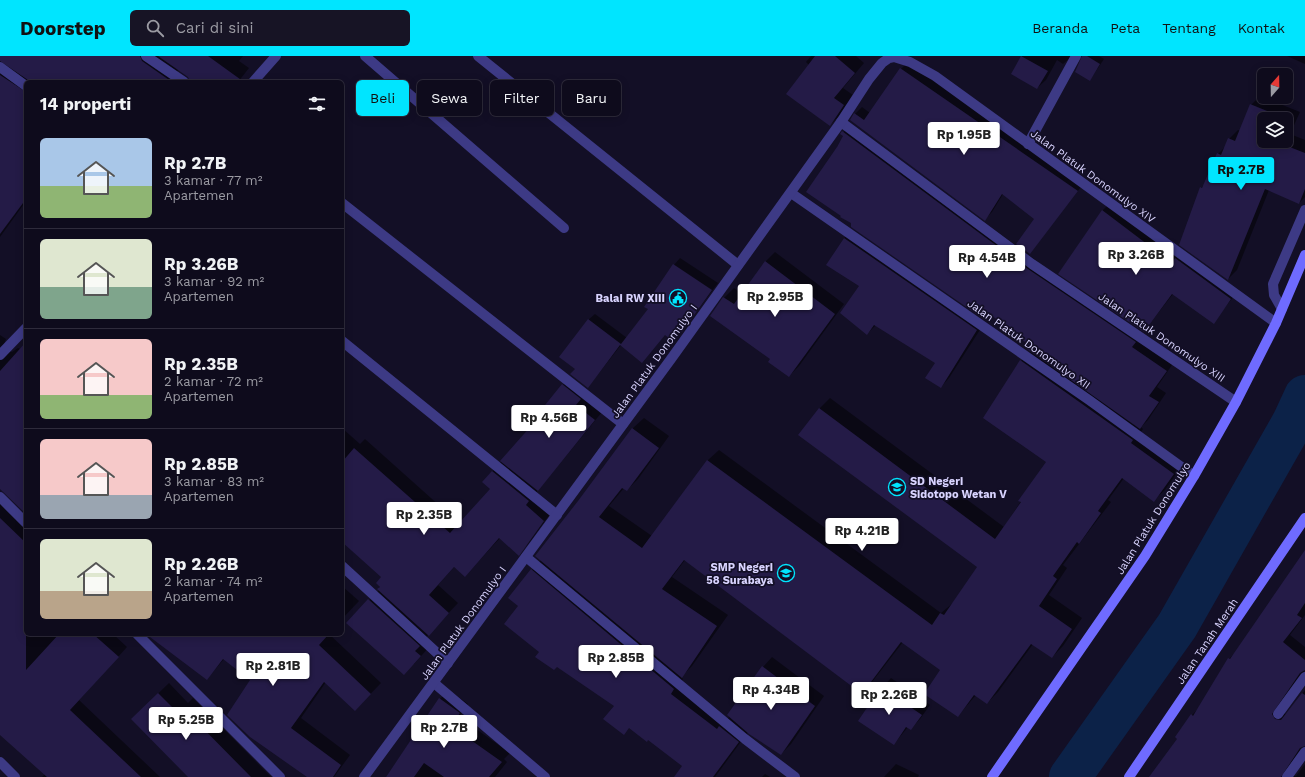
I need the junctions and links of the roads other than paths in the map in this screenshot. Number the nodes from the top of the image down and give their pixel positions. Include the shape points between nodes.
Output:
1 (146, 56) edge
2 (276, 56) edge
3 (365, 56) edge
4 (478, 56) edge
5 (1076, 56) edge
6 (0, 67) edge
7 (935, 76) joint
8 (181, 80) edge
9 (256, 80) edge
10 (24, 85) edge
11 (841, 122) junction
12 (1028, 144) junction
13 (791, 193) junction
14 (344, 205) edge
15 (1305, 210) edge
16 (564, 228) dead end
17 (1305, 254) edge
18 (738, 265) junction
19 (1282, 309) junction
20 (1276, 323) junction
21 (24, 330) edge
22 (344, 343) edge
23 (2, 348) edge
24 (1236, 402) junction
25 (623, 424) junction
26 (1194, 476) junction
27 (0, 497) edge
28 (557, 515) junction
29 (1305, 518) edge
30 (24, 521) edge
31 (526, 557) junction
32 (344, 568) edge
33 (139, 636) edge
34 (448, 663) junction
35 (1305, 676) edge
36 (434, 683) junction
37 (1278, 714) dead end
38 (1305, 752) edge
39 (0, 762) edge
40 (15, 777) edge
41 (280, 777) edge
42 (364, 777) edge
43 (545, 777) edge
44 (795, 777) edge
45 (992, 777) edge
46 (1128, 777) edge
47 (1287, 777) edge

1 - 8 street
2 - 9 street
3 - 16 street
4 - 18 street
5 - 12 street
6 - 10 street
7 - 11 street, Jalan Platuk Donomulyo I via 910,62 889,58 869,79
7 - 12 street, Jalan Platuk Donomulyo XIV
11 - 13 street, Jalan Platuk Donomulyo I
11 - 24 street, Jalan Platuk Donomulyo XIII via 1032,264
12 - 20 street, Jalan Platuk Donomulyo XIV
13 - 18 street, Jalan Platuk Donomulyo I
13 - 26 street, Jalan Platuk Donomulyo XII
14 - 25 street
15 - 19 street via 1273,284 1274,295
17 - 19 street, Jalan Platuk Donomulyo
18 - 25 street, Jalan Platuk Donomulyo I
19 - 20 street, Jalan Platuk Donomulyo
20 - 24 street, Jalan Platuk Donomulyo
21 - 23 street
22 - 28 street
24 - 26 street, Jalan Platuk Donomulyo
25 - 28 street, Jalan Platuk Donomulyo I
26 - 45 street, Jalan Platuk Donomulyo via 1145,556
27 - 30 street
28 - 31 street, Jalan Platuk Donomulyo I
29 - 46 street, Jalan Tanah Merah
31 - 34 street, Jalan Platuk Donomulyo I
31 - 44 street via 745,739
32 - 34 street
33 - 41 street
34 - 36 street, Jalan Platuk Donomulyo I
35 - 37 street
36 - 42 street, Jalan Platuk Donomulyo I
36 - 43 street
38 - 47 street
39 - 40 street

